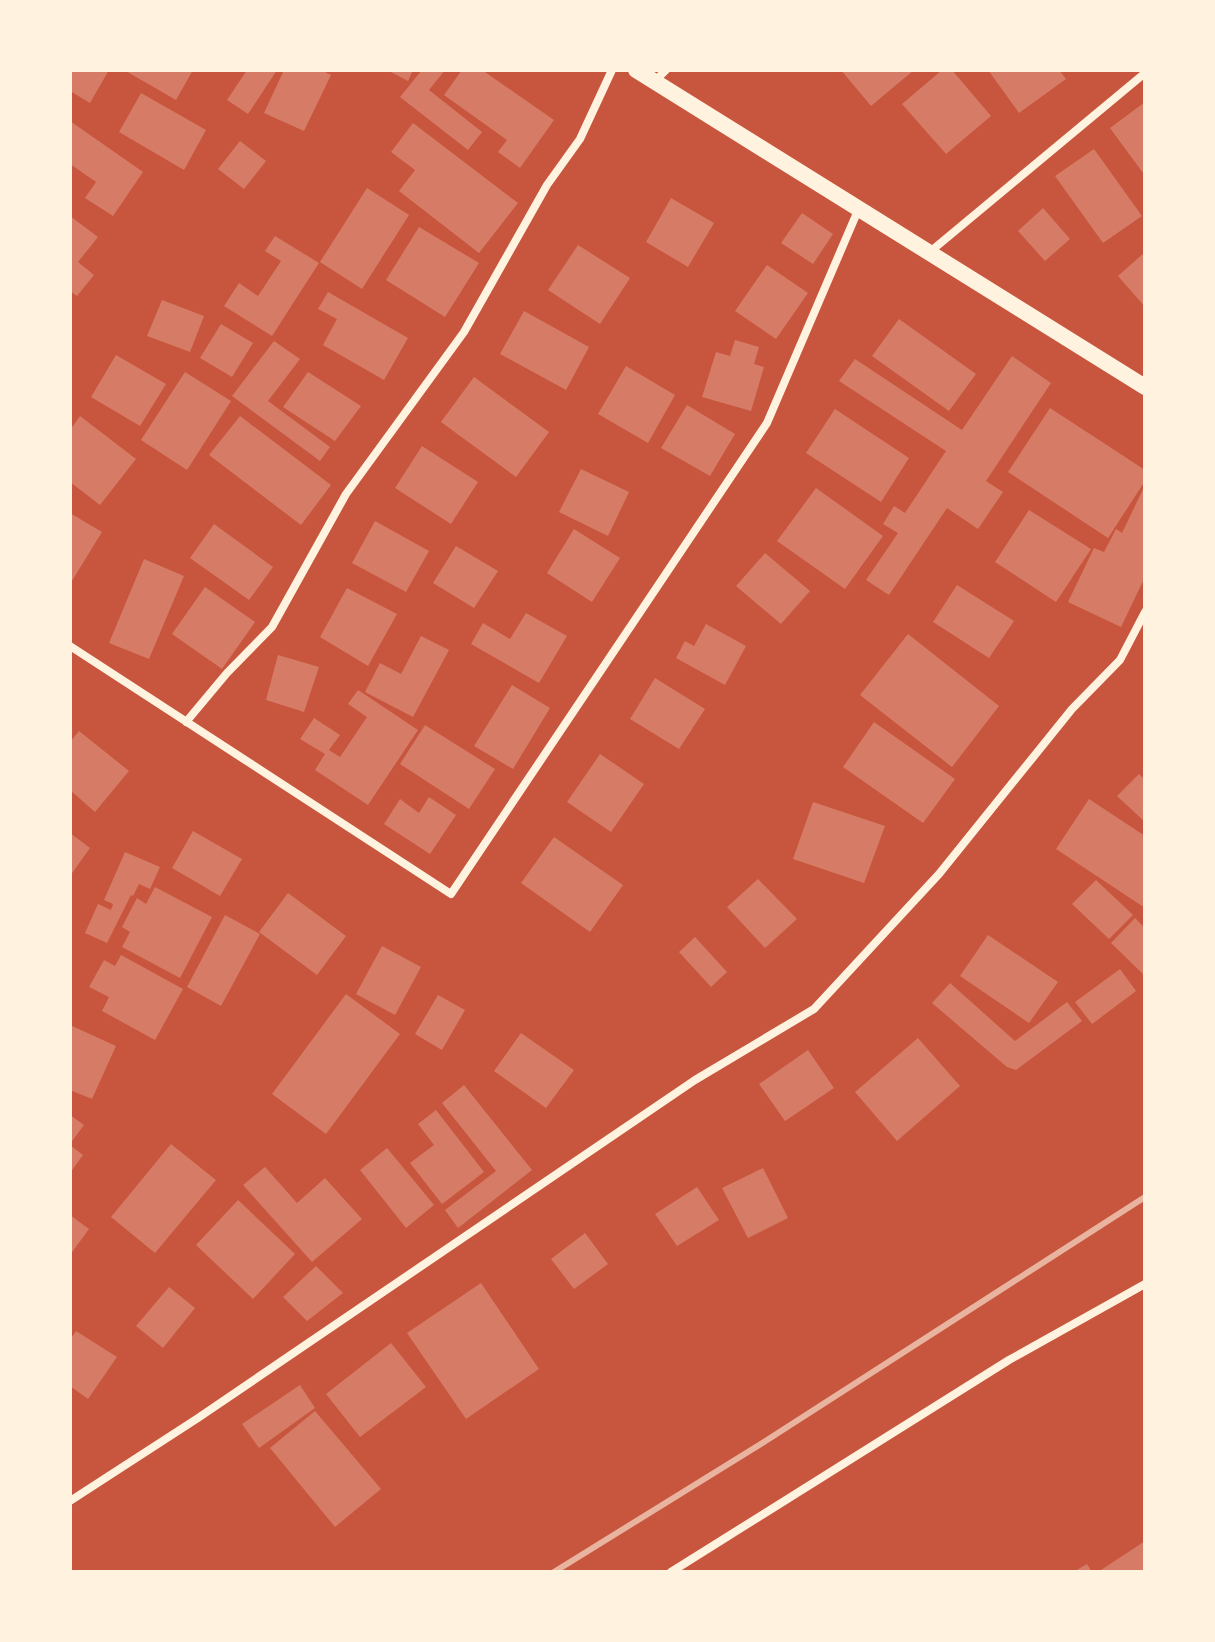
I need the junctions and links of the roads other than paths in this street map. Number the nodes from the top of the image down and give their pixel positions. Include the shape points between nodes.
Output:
1 (612, 70) edge
2 (636, 70) edge
3 (1145, 73) edge
4 (661, 76) edge
5 (859, 208) junction
6 (931, 251) junction
7 (1145, 387) edge
8 (1145, 612) edge
9 (70, 646) edge
10 (186, 722) junction
11 (1145, 1284) edge
12 (70, 1501) edge
13 (671, 1572) edge

1 - 10 street via 580,139 547,185 464,332 346,494 272,627
2 - 4 main road
3 - 6 street
4 - 5 main road
5 - 6 main road
5 - 10 street via 767,423 451,894
6 - 7 main road
8 - 12 street via 1120,660 1072,709 939,874 814,1009 695,1080
9 - 10 street
11 - 13 street via 1009,1360

